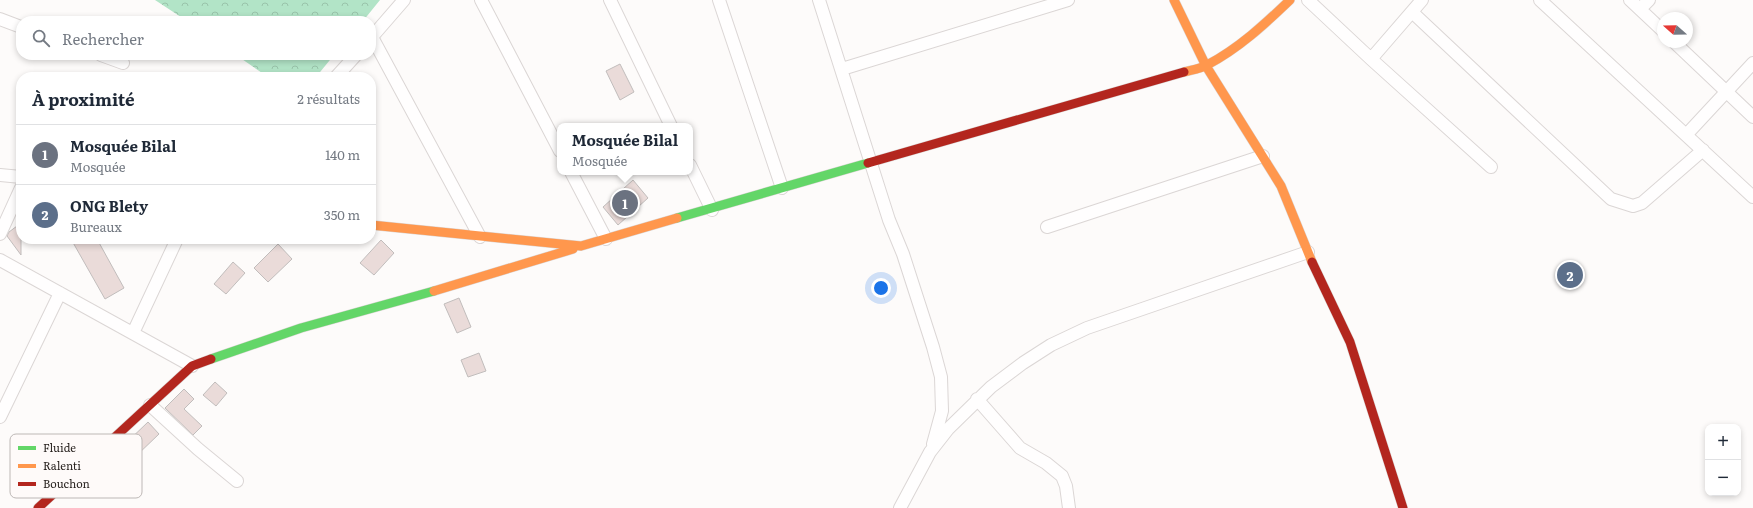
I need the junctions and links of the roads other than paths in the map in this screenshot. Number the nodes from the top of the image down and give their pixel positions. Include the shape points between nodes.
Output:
1 (404, 0) edge
2 (481, 0) edge
3 (610, 0) edge
4 (719, 0) edge
5 (819, 0) edge
6 (1068, 0) edge
7 (1174, 0) edge
8 (1290, 0) edge
9 (1308, 0) edge
10 (1422, 0) edge
11 (1540, 0) edge
12 (1630, 0) edge
13 (1649, 0) edge
14 (1640, 9) junction
15 (1412, 12) junction
16 (0, 19) edge
17 (16, 25) edge
18 (1657, 25) edge
19 (376, 33) edge
20 (376, 45) edge
21 (1680, 48) edge
22 (115, 60) edge
23 (351, 60) edge
24 (1371, 60) junction
25 (123, 63) dead end
26 (1753, 63) edge
27 (1206, 66) junction
28 (842, 69) junction
29 (341, 72) edge
30 (1726, 92) junction
31 (1753, 117) edge
32 (670, 123) edge
33 (1687, 134) junction
34 (557, 145) edge
35 (1703, 150) junction
36 (1263, 156) junction
37 (872, 164) junction
38 (1491, 167) dead end
39 (693, 171) edge
40 (0, 175) edge
41 (573, 175) edge
42 (16, 177) edge
43 (782, 188) junction
44 (1753, 197) edge
45 (16, 199) edge
46 (712, 210) junction
47 (376, 226) edge
48 (1047, 227) dead end
49 (0, 234) edge
50 (480, 237) junction
51 (606, 239) junction
52 (174, 244) edge
53 (581, 246) junction
54 (1308, 252) junction
55 (0, 260) edge
56 (60, 293) junction
57 (133, 333) junction
58 (192, 366) junction
59 (977, 399) junction
60 (150, 405) junction
61 (0, 417) edge
62 (118, 434) edge
63 (930, 452) junction
64 (237, 481) dead end
65 (49, 498) edge
66 (38, 508) edge
67 (900, 508) edge
68 (1069, 508) edge
69 (1403, 508) edge

1 - 19 street
2 - 34 street
3 - 32 street
4 - 43 street
5 - 28 street
6 - 28 street
7 - 27 street
8 - 27 street via 1240,44
9 - 24 street
10 - 15 street
11 - 33 street
12 - 14 street
13 - 14 street
14 - 18 street
15 - 24 street
15 - 35 street via 1612,200 1633,206 1642,203
16 - 17 street
20 - 50 street
21 - 30 street
22 - 25 street
23 - 29 street
24 - 38 street
26 - 30 street
27 - 36 street
27 - 37 street
28 - 37 street
30 - 31 street
30 - 33 street
33 - 35 street
35 - 44 street
36 - 48 street
36 - 54 street via 1280,186
37 - 43 street
37 - 63 street via 934,347 941,377 942,411
39 - 46 street
40 - 42 street
41 - 51 street
43 - 46 street
45 - 49 street
46 - 51 street
47 - 50 street
50 - 53 street
51 - 53 street
52 - 57 street
53 - 58 street via 459,284 301,328
54 - 59 street via 1087,328 1051,345 1023,363
54 - 69 street via 1350,342
55 - 56 street
56 - 57 street
56 - 61 street
57 - 58 street
58 - 60 street
59 - 63 street
59 - 68 street via 1020,448 1062,476
60 - 62 street
60 - 64 street
63 - 67 street
65 - 66 street

